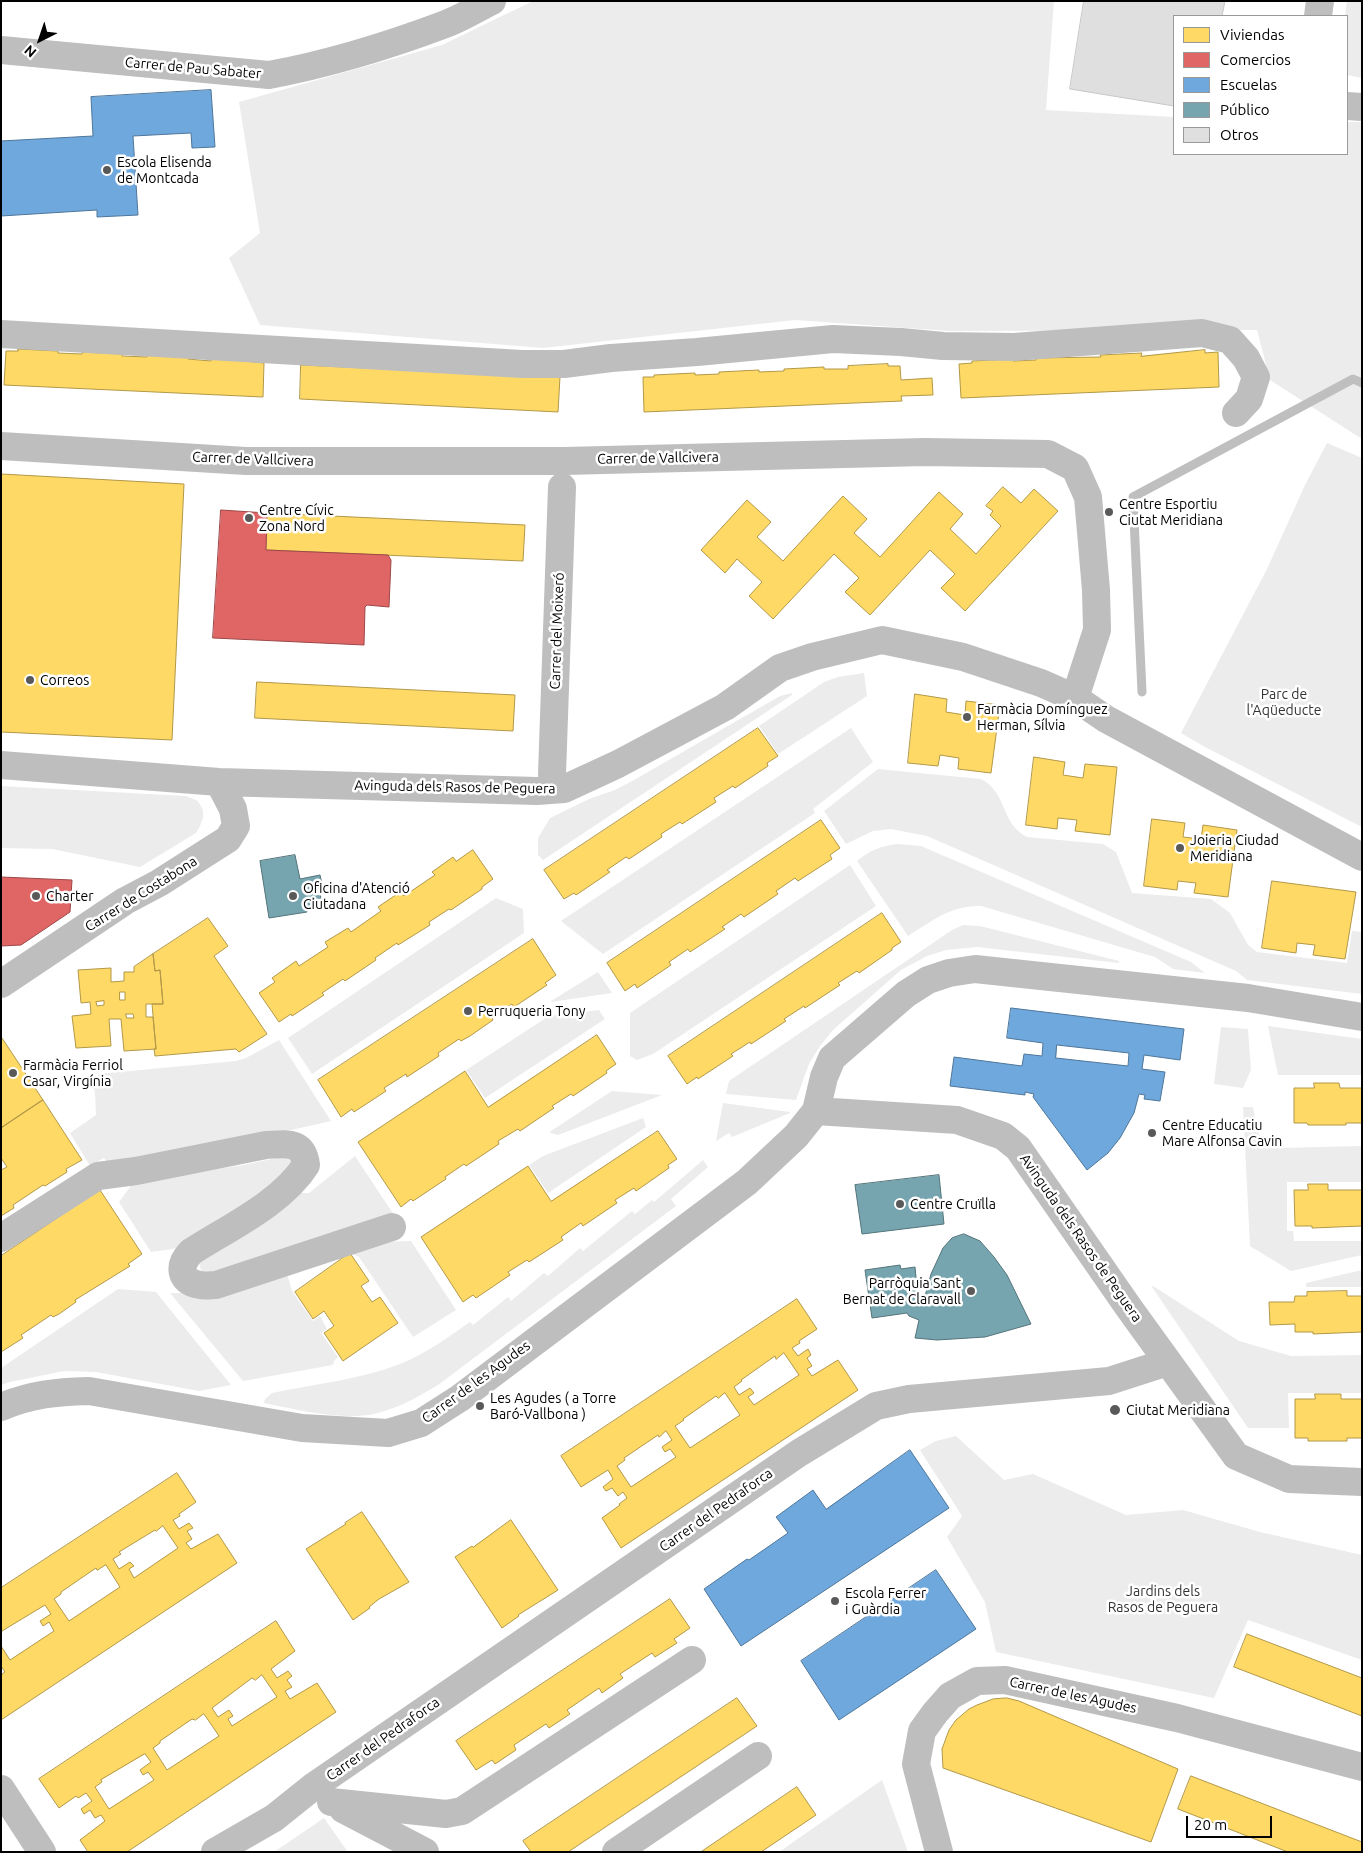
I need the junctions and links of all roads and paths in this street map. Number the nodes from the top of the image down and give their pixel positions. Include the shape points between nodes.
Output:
1 (492, 1) edge
2 (1320, 1) edge
3 (1318, 15) edge
4 (1, 50) edge
5 (1348, 106) edge
6 (1362, 108) edge
7 (1, 334) edge
8 (1236, 413) dead end
9 (1, 446) edge
10 (562, 487) dead end
11 (1075, 698) junction
12 (1, 765) edge
13 (552, 774) dead end
14 (219, 782) junction
15 (1362, 857) edge
16 (1, 984) edge
17 (1362, 1017) edge
18 (816, 1111) junction
19 (392, 1227) dead end
20 (1, 1238) edge
21 (1168, 1362) junction
22 (1, 1408) edge
23 (1362, 1482) edge
24 (692, 1660) dead end
25 (758, 1756) dead end
26 (1362, 1767) edge
27 (1, 1789) edge
28 (323, 1794) junction
29 (42, 1852) edge
30 (215, 1852) edge
31 (426, 1852) edge
32 (616, 1852) edge
33 (939, 1852) edge

1 - 4 street, Carrer de Pau Sabater via 444,24 389,43 312,67 269,75
2 - 3 street
5 - 6 street
7 - 8 street via 564,364 833,339 1014,347 1202,333 1230,340 1246,358 1256,377 1249,399
9 - 11 street, Carrer de Vallcivera via 246,460 564,460 925,452 1048,454 1075,468 1088,497 1097,630
10 - 13 street, Carrer del Moixeró
11 - 14 street, Avinguda dels Rasos de Peguera via 963,657 882,640 780,668 725,706 618,764 564,789
11 - 15 street, Avinguda dels Rasos de Peguera via 1106,719
12 - 14 street, Avinguda dels Rasos de Peguera
14 - 16 street, Carrer de Costabona via 233,809 236,826 228,839 126,901
17 - 18 street via 1248,998 975,969 949,973 928,980 906,994 832,1058
18 - 21 street, Avinguda dels Rasos de Peguera via 957,1120 1003,1136 1018,1148
18 - 22 street, Carrer de les Agudes via 796,1136 747,1182 460,1398 421,1423 388,1433 302,1428 89,1391 37,1394
19 - 20 street via 216,1285 200,1286 190,1282 181,1269 183,1260 191,1252 264,1206 297,1179 306,1165 305,1155 298,1147 286,1144 98,1176
21 - 23 street, Avinguda dels Rasos de Peguera via 1236,1456 1289,1479
21 - 28 street, Carrer del Pedraforca via 1109,1381 909,1399 876,1406 799,1453
24 - 28 street, Carrer del Pedraforca via 462,1811 446,1814
25 - 32 street
26 - 33 street, Carrer de les Agudes via 1177,1718 1005,1680 977,1681 950,1696 922,1730 916,1764
27 - 29 street
28 - 30 street, Carrer del Pedraforca
28 - 31 street, Carrer del Pedraforca

